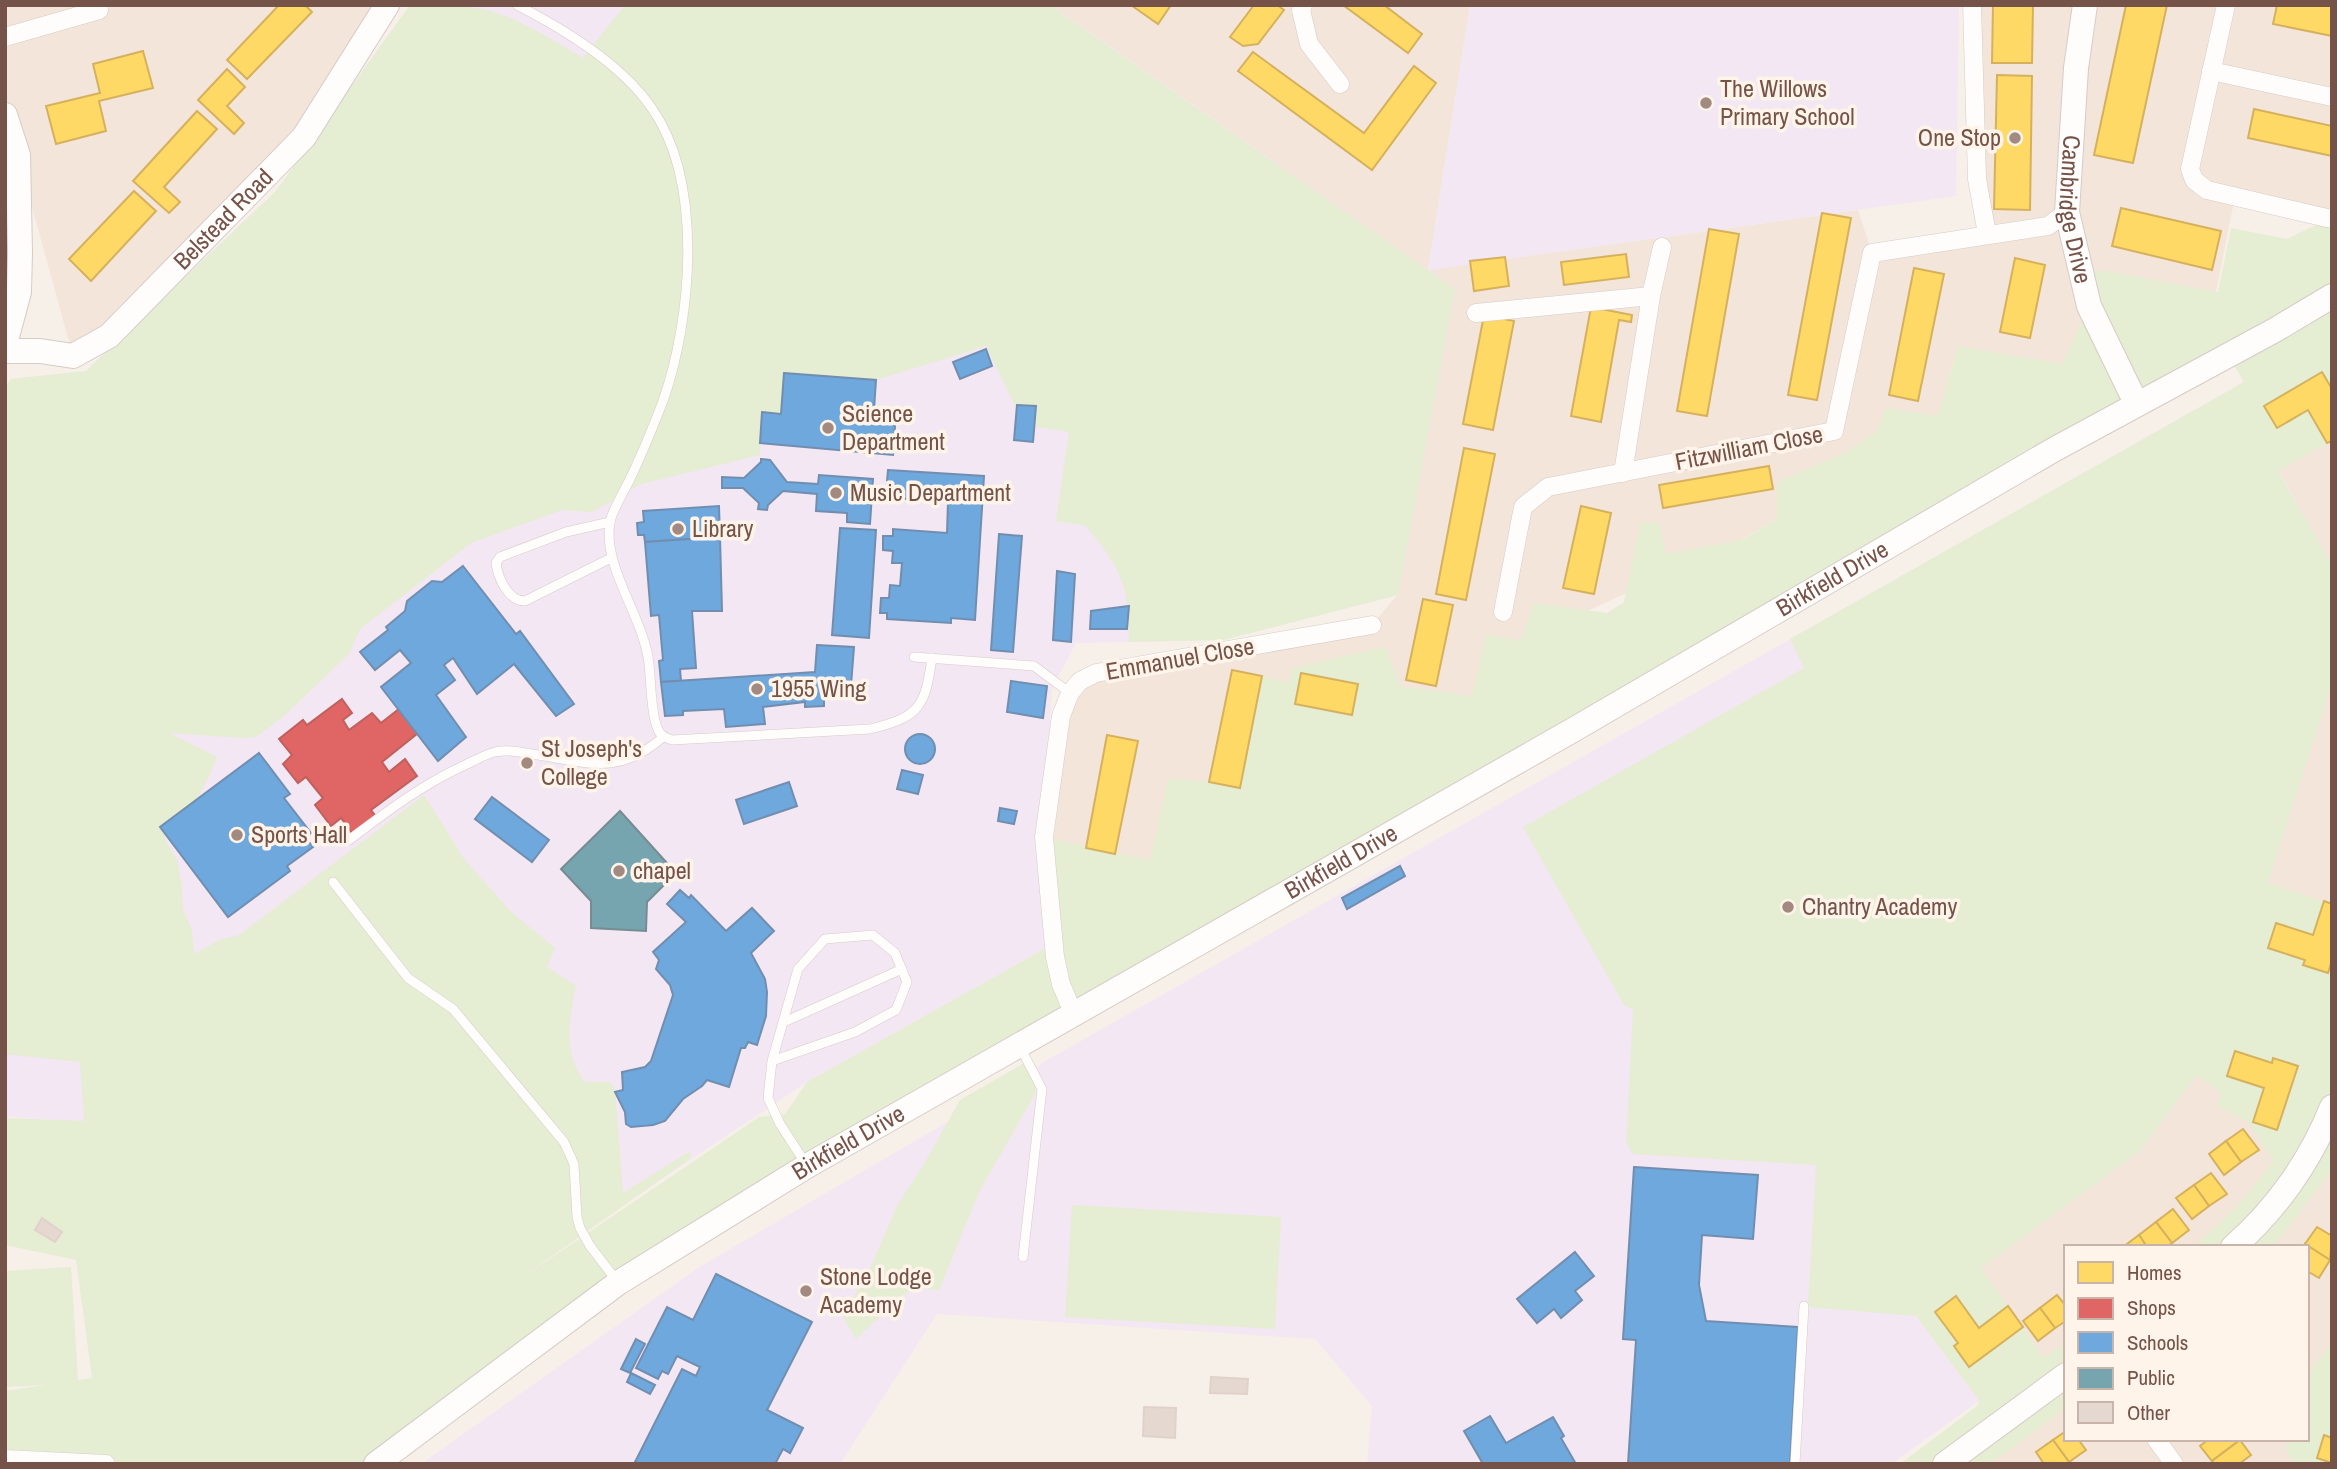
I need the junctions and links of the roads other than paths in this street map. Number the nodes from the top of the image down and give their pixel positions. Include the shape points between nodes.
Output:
1 (98, 5) edge
2 (387, 5) edge
3 (517, 5) edge
4 (1303, 5) edge
5 (1972, 5) edge
6 (2085, 5) edge
7 (2226, 5) edge
8 (5, 37) edge
9 (2211, 71) junction
10 (1340, 84) dead end
11 (2332, 97) edge
12 (5, 116) edge
13 (12, 158) edge
14 (2067, 212) junction
15 (2327, 218) dead end
16 (1987, 234) junction
17 (1662, 247) dead end
18 (1651, 296) junction
19 (2332, 296) edge
20 (1476, 313) dead end
21 (5, 344) edge
22 (5, 351) edge
23 (2136, 403) junction
24 (1623, 472) junction
25 (610, 522) junction
26 (611, 558) junction
27 (1503, 612) dead end
28 (1372, 625) dead end
29 (914, 657) dead end
30 (932, 658) junction
31 (1070, 693) junction
32 (663, 737) junction
33 (349, 840) dead end
34 (333, 882) dead end
35 (902, 969) junction
36 (1074, 1015) junction
37 (784, 1022) junction
38 (1020, 1045) junction
39 (772, 1060) junction
40 (2332, 1107) edge
41 (807, 1166) junction
42 (2235, 1245) edge
43 (1023, 1257) dead end
44 (618, 1283) junction
45 (1804, 1306) dead end
46 (2064, 1377) edge
47 (2157, 1441) edge
48 (5, 1460) edge
49 (1957, 1460) edge
50 (106, 1464) edge
51 (376, 1464) edge
52 (1795, 1464) edge
53 (2174, 1464) edge

1 - 8 street via 99,10
2 - 22 street, Belstead Road via 304,137 109,336 73,356
3 - 25 lane via 561,28 626,78 652,108 671,145 683,184 686,277 679,336 663,399
4 - 10 street via 1309,44
5 - 16 street via 1977,179
6 - 14 street, Cambridge Drive via 2076,68
7 - 9 street
9 - 11 street
9 - 15 street via 2190,169 2194,180 2207,190
12 - 13 street
13 - 21 street via 19,292
14 - 16 street, Fitzwilliam Close via 2048,226
14 - 23 street, Cambridge Drive via 2089,306
16 - 24 street, Fitzwilliam Close via 1872,254 1834,431
17 - 18 street
18 - 20 street
18 - 24 street
19 - 23 street, Birkfield Drive
23 - 36 street, Birkfield Drive
24 - 27 street, Fitzwilliam Close via 1548,487 1523,507
25 - 26 lane
25 - 26 lane via 566,532 500,557 496,563 513,598 525,601
26 - 32 lane via 649,657 657,727
28 - 31 street, Emmanuel Close via 1096,673
29 - 30 lane
30 - 31 lane via 1034,666
30 - 32 lane via 921,704 899,722 870,729
31 - 36 street via 1061,716 1044,837 1055,957
32 - 33 lane via 640,755 615,764 497,751 434,779
34 - 44 lane via 408,978 453,1009 564,1142 574,1164 580,1228
35 - 37 lane
35 - 37 lane via 895,953 873,935 825,939 798,969
35 - 39 lane via 907,982 896,1010 855,1032
36 - 38 street, Birkfield Drive
37 - 39 lane
38 - 41 street, Birkfield Drive
38 - 43 lane via 1042,1089
39 - 41 lane via 768,1098
40 - 42 street via 2283,1193
41 - 44 street, Birkfield Drive
44 - 51 street, Birkfield Drive
45 - 52 lane
46 - 49 street
47 - 53 street
48 - 50 street

